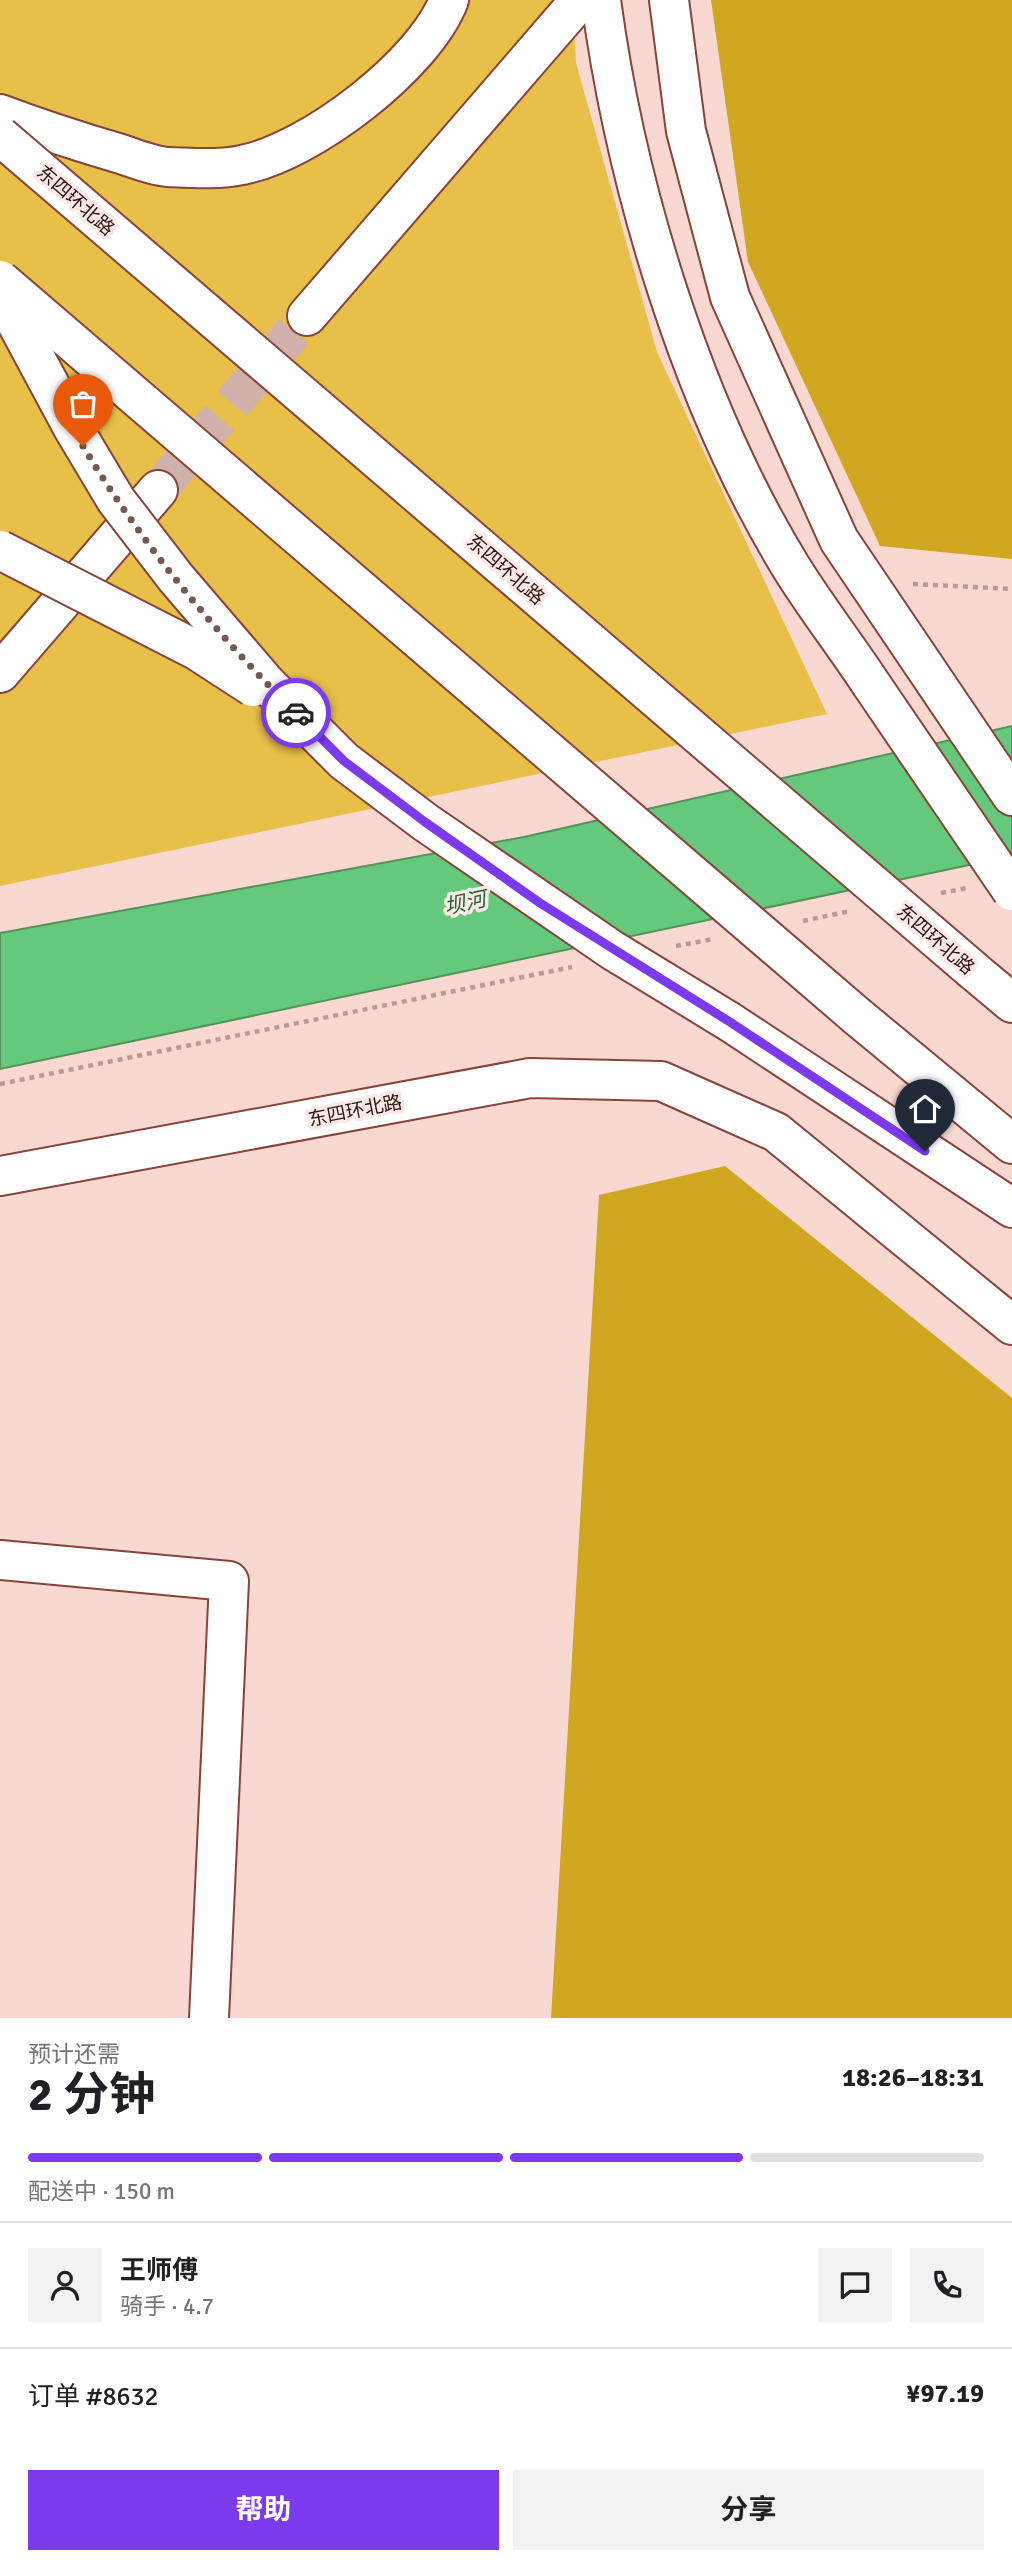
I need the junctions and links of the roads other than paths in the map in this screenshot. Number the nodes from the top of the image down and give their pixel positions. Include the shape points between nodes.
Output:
1 (449, 0) edge
2 (669, 0) edge
3 (595, 9) edge
4 (0, 114) edge
5 (0, 136) edge
6 (0, 280) edge
7 (0, 292) edge
8 (307, 316) tunnel mouth
9 (158, 490) tunnel mouth
10 (0, 550) edge
11 (0, 674) edge
12 (305, 721) junction
13 (1012, 796) edge
14 (1012, 891) edge
15 (1012, 1003) edge
16 (1012, 1144) edge
17 (0, 1176) edge
18 (1012, 1208) edge
19 (1012, 1325) edge
20 (0, 1559) edge
21 (209, 2018) edge

1 - 4 main road via 404,65 358,107 287,148 242,165 165,167
2 - 13 main road via 686,131 730,297 839,540
3 - 8 main road
3 - 14 main road, bridge via 622,123 691,360 738,468 791,566
5 - 15 main road, 东四环北路, bridge
6 - 16 main road, bridge
7 - 12 main road, bridge via 116,500 176,578 266,683
9 - 11 main road
10 - 12 main road, bridge via 196,650
12 - 18 main road, bridge via 344,761 540,903
17 - 19 main road, 东四环北路 via 530,1077 661,1081 776,1132
20 - 21 main road via 229,1581

